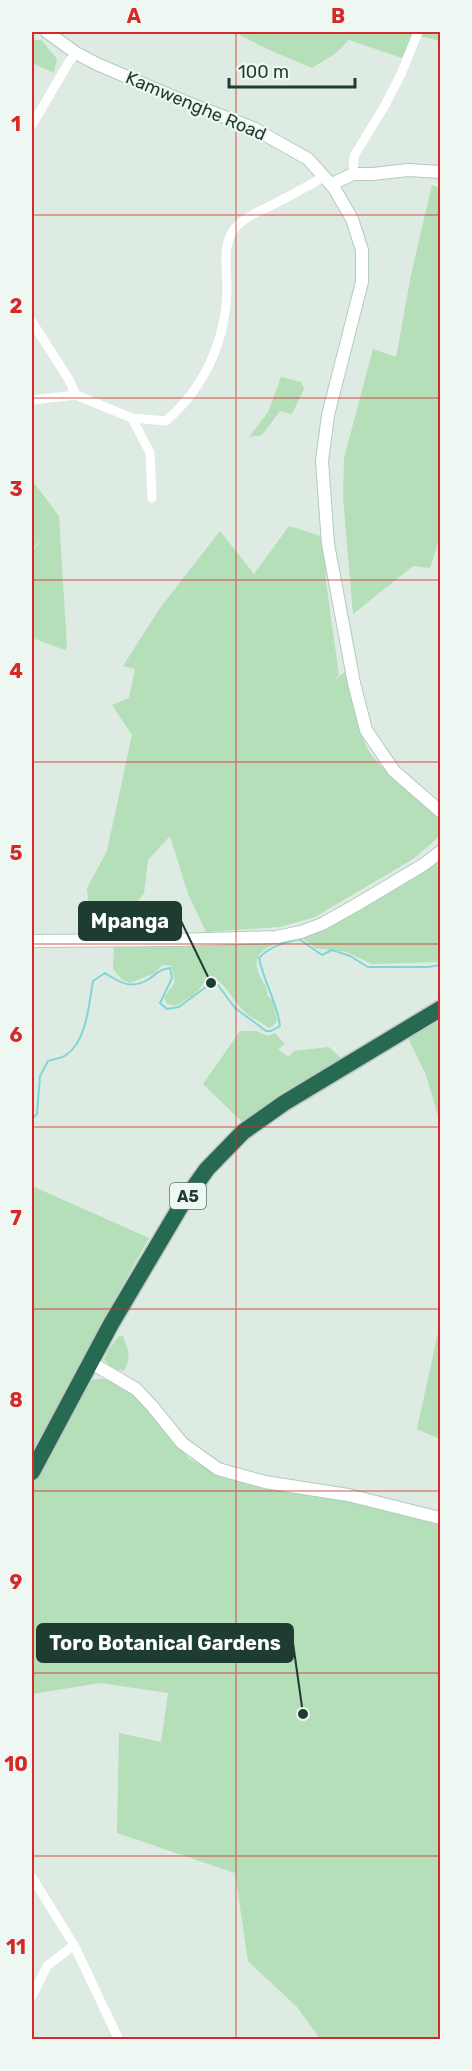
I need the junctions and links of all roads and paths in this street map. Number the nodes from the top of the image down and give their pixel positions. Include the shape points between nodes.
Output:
1 (47, 32) edge
2 (418, 32) edge
3 (76, 53) junction
4 (32, 125) edge
5 (441, 172) edge
6 (353, 174) junction
7 (331, 184) junction
8 (32, 322) edge
9 (76, 395) junction
10 (32, 400) edge
11 (132, 417) junction
12 (152, 498) dead end
13 (441, 811) edge
14 (441, 852) edge
15 (32, 941) edge
16 (441, 1010) edge
17 (90, 1362) junction
18 (32, 1472) edge
19 (441, 1518) edge
20 (32, 1877) edge
21 (74, 1945) junction
22 (32, 1996) edge
23 (119, 2040) edge

1 - 3 main road, Kamwenghe Road
2 - 6 street via 401,74 354,156
3 - 4 street
3 - 7 main road, Kamwenghe Road via 253,128 308,159
5 - 6 main road
6 - 7 main road
7 - 11 street via 249,217 237,226 230,236 225,263 227,291 222,330 199,384 166,421
7 - 13 main road, Kamwenghe Road via 352,219 362,250 362,282 328,415 322,461 328,544 366,730 394,771
8 - 9 street
9 - 10 street
9 - 11 street
11 - 12 street via 150,453
14 - 15 main road via 357,905 301,932 276,937
16 - 17 highway, A5 via 284,1104 236,1139 207,1169 182,1204
17 - 18 highway, A5
17 - 19 main road via 136,1389 182,1443 218,1468 265,1482 348,1494
20 - 21 street
21 - 22 street via 46,1966
21 - 23 street

